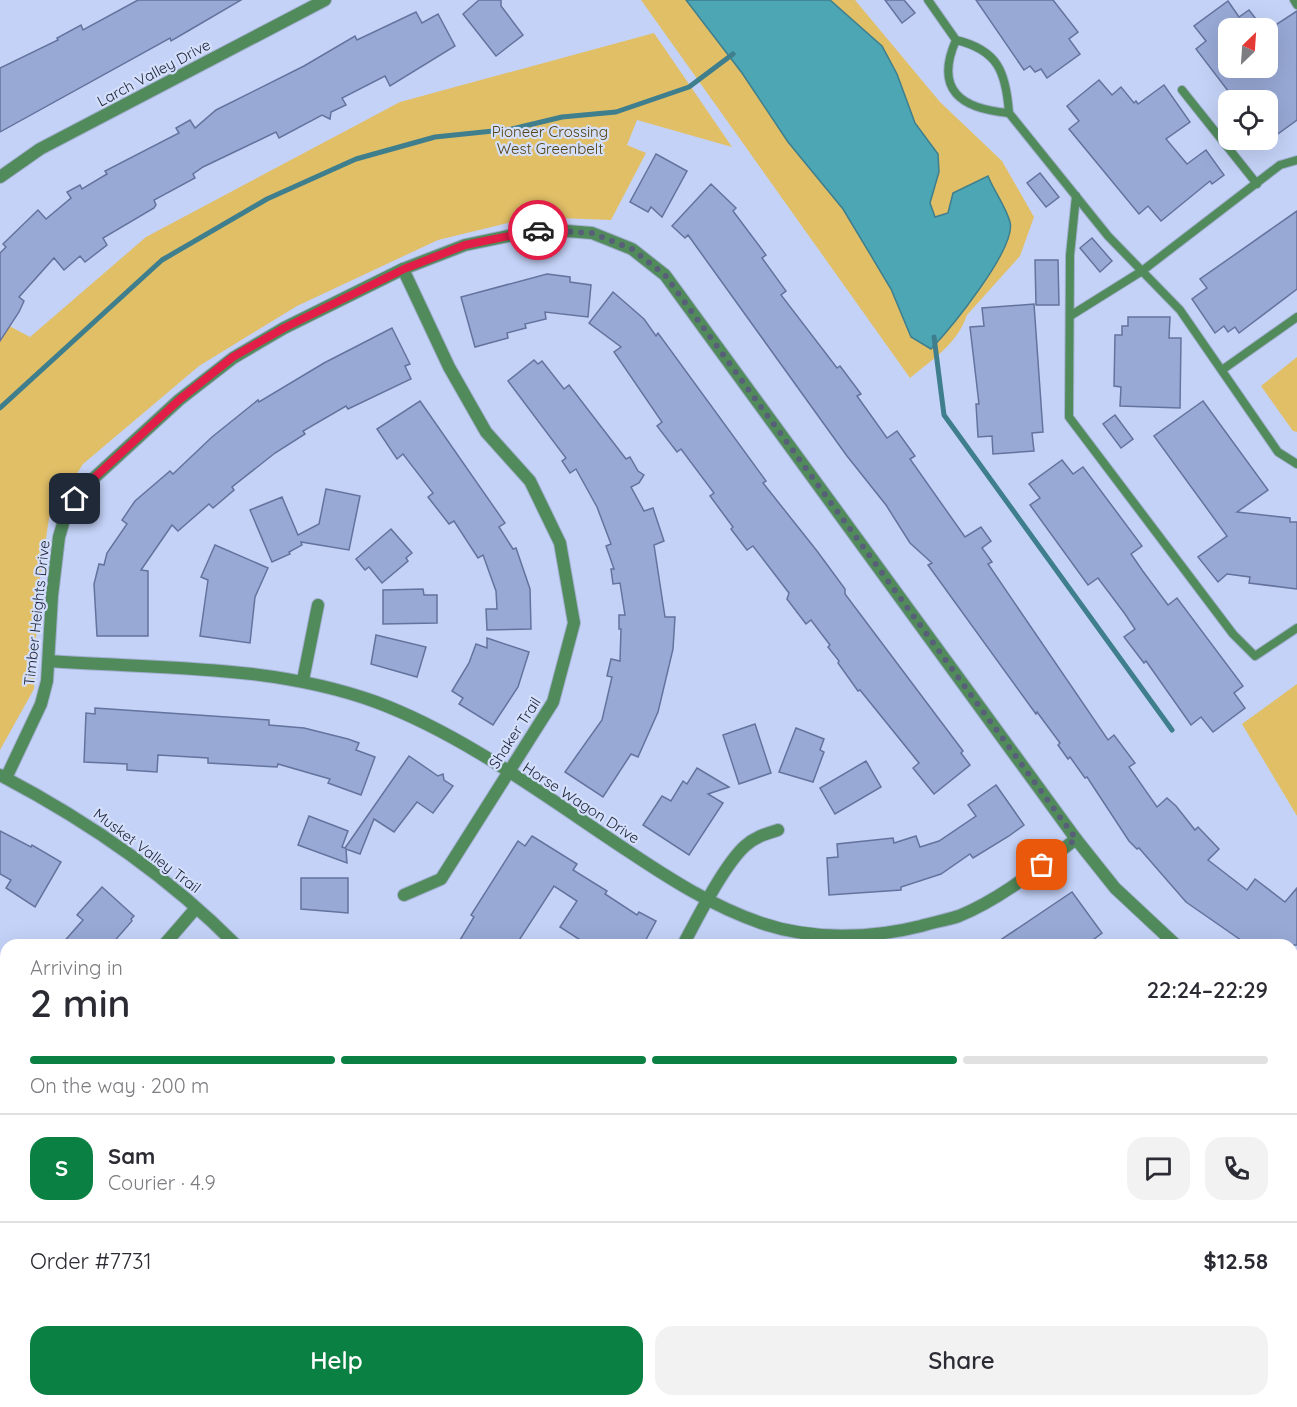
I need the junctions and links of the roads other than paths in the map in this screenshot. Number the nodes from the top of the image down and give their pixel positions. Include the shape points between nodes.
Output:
1 (325, 0) edge
2 (928, 0) edge
3 (1294, 0) edge
4 (1297, 5) edge
5 (956, 40) junction
6 (1182, 90) dead end
7 (1009, 113) junction
8 (1297, 160) edge
9 (0, 177) edge
10 (1257, 184) junction
11 (1076, 196) junction
12 (404, 269) junction
13 (1142, 271) junction
14 (1070, 316) junction
15 (1297, 317) edge
16 (1222, 370) junction
17 (1297, 464) edge
18 (318, 605) dead end
19 (1297, 628) edge
20 (49, 661) junction
21 (303, 680) junction
22 (508, 773) junction
23 (3, 776) edge
24 (778, 830) dead end
25 (1076, 839) junction
26 (404, 895) dead end
27 (708, 900) junction
28 (196, 908) junction
29 (169, 939) edge
30 (230, 939) edge
31 (686, 939) edge
32 (1170, 939) edge

1 - 9 street, Larch Valley Drive via 40,149
2 - 5 lane
3 - 4 lane
5 - 7 lane via 975,44 987,52 1002,72
5 - 7 lane via 947,60 947,76 957,94 988,111
6 - 10 lane
7 - 11 lane
8 - 10 lane via 1280,165
10 - 13 lane
11 - 13 lane
11 - 14 lane via 1070,255
12 - 20 street, Timber Heights Drive via 233,357 179,400 83,488 67,510 59,537
12 - 22 street, Shaker Trail via 449,367 486,432 530,481 560,543 574,622 553,702
12 - 25 street, Timber Heights Drive via 465,245 542,229 592,233 632,249 665,275
13 - 14 lane
13 - 16 lane via 1180,310
14 - 19 lane via 1069,417 1233,634 1255,656
15 - 16 lane
16 - 17 lane via 1278,452
18 - 21 street
20 - 21 street, Horse Wagon Drive via 243,672
20 - 23 street, Timber Heights Drive via 41,704
21 - 22 street, Horse Wagon Drive via 408,715
22 - 26 street, Shaker Trail via 441,879
22 - 27 street, Horse Wagon Drive
23 - 28 street, Musket Valley Trail via 93,827
24 - 27 street via 760,835 743,848
25 - 27 street, Horse Wagon Drive via 1014,887 958,916 888,934 813,934 762,923
25 - 32 street, Timber Heights Drive via 1115,888
27 - 31 street
28 - 29 street
28 - 30 street, Musket Valley Trail

